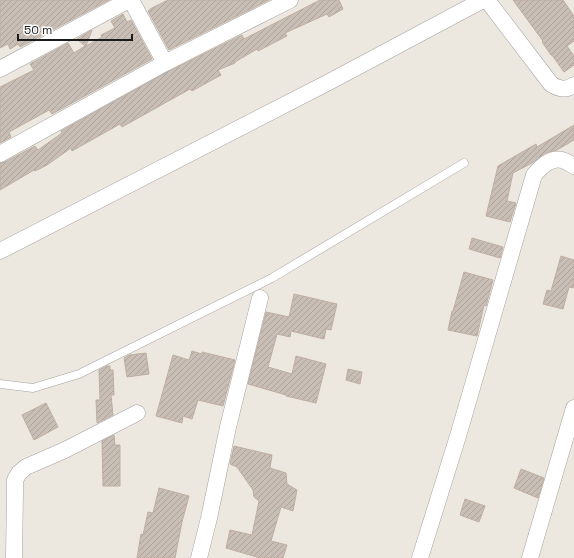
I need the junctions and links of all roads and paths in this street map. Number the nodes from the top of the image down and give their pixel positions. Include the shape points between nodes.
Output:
1 (130, 0) edge
2 (290, 0) edge
3 (483, 0) edge
4 (487, 0) edge
5 (165, 63) junction
6 (0, 69) edge
7 (574, 85) edge
8 (0, 154) edge
9 (464, 163) dead end
10 (574, 166) edge
11 (0, 251) edge
12 (260, 298) dead end
13 (0, 384) edge
14 (574, 408) edge
15 (137, 413) dead end
16 (14, 558) edge
17 (199, 558) edge
18 (420, 558) edge
19 (530, 558) edge

1 - 5 street
1 - 6 street
2 - 5 street
3 - 11 street
4 - 7 street via 551,84 558,89
5 - 8 street
9 - 13 lane via 272,278 79,374 33,388
10 - 18 street via 562,160 552,160 534,175
12 - 17 street
14 - 19 street
15 - 16 street via 19,472 14,492

